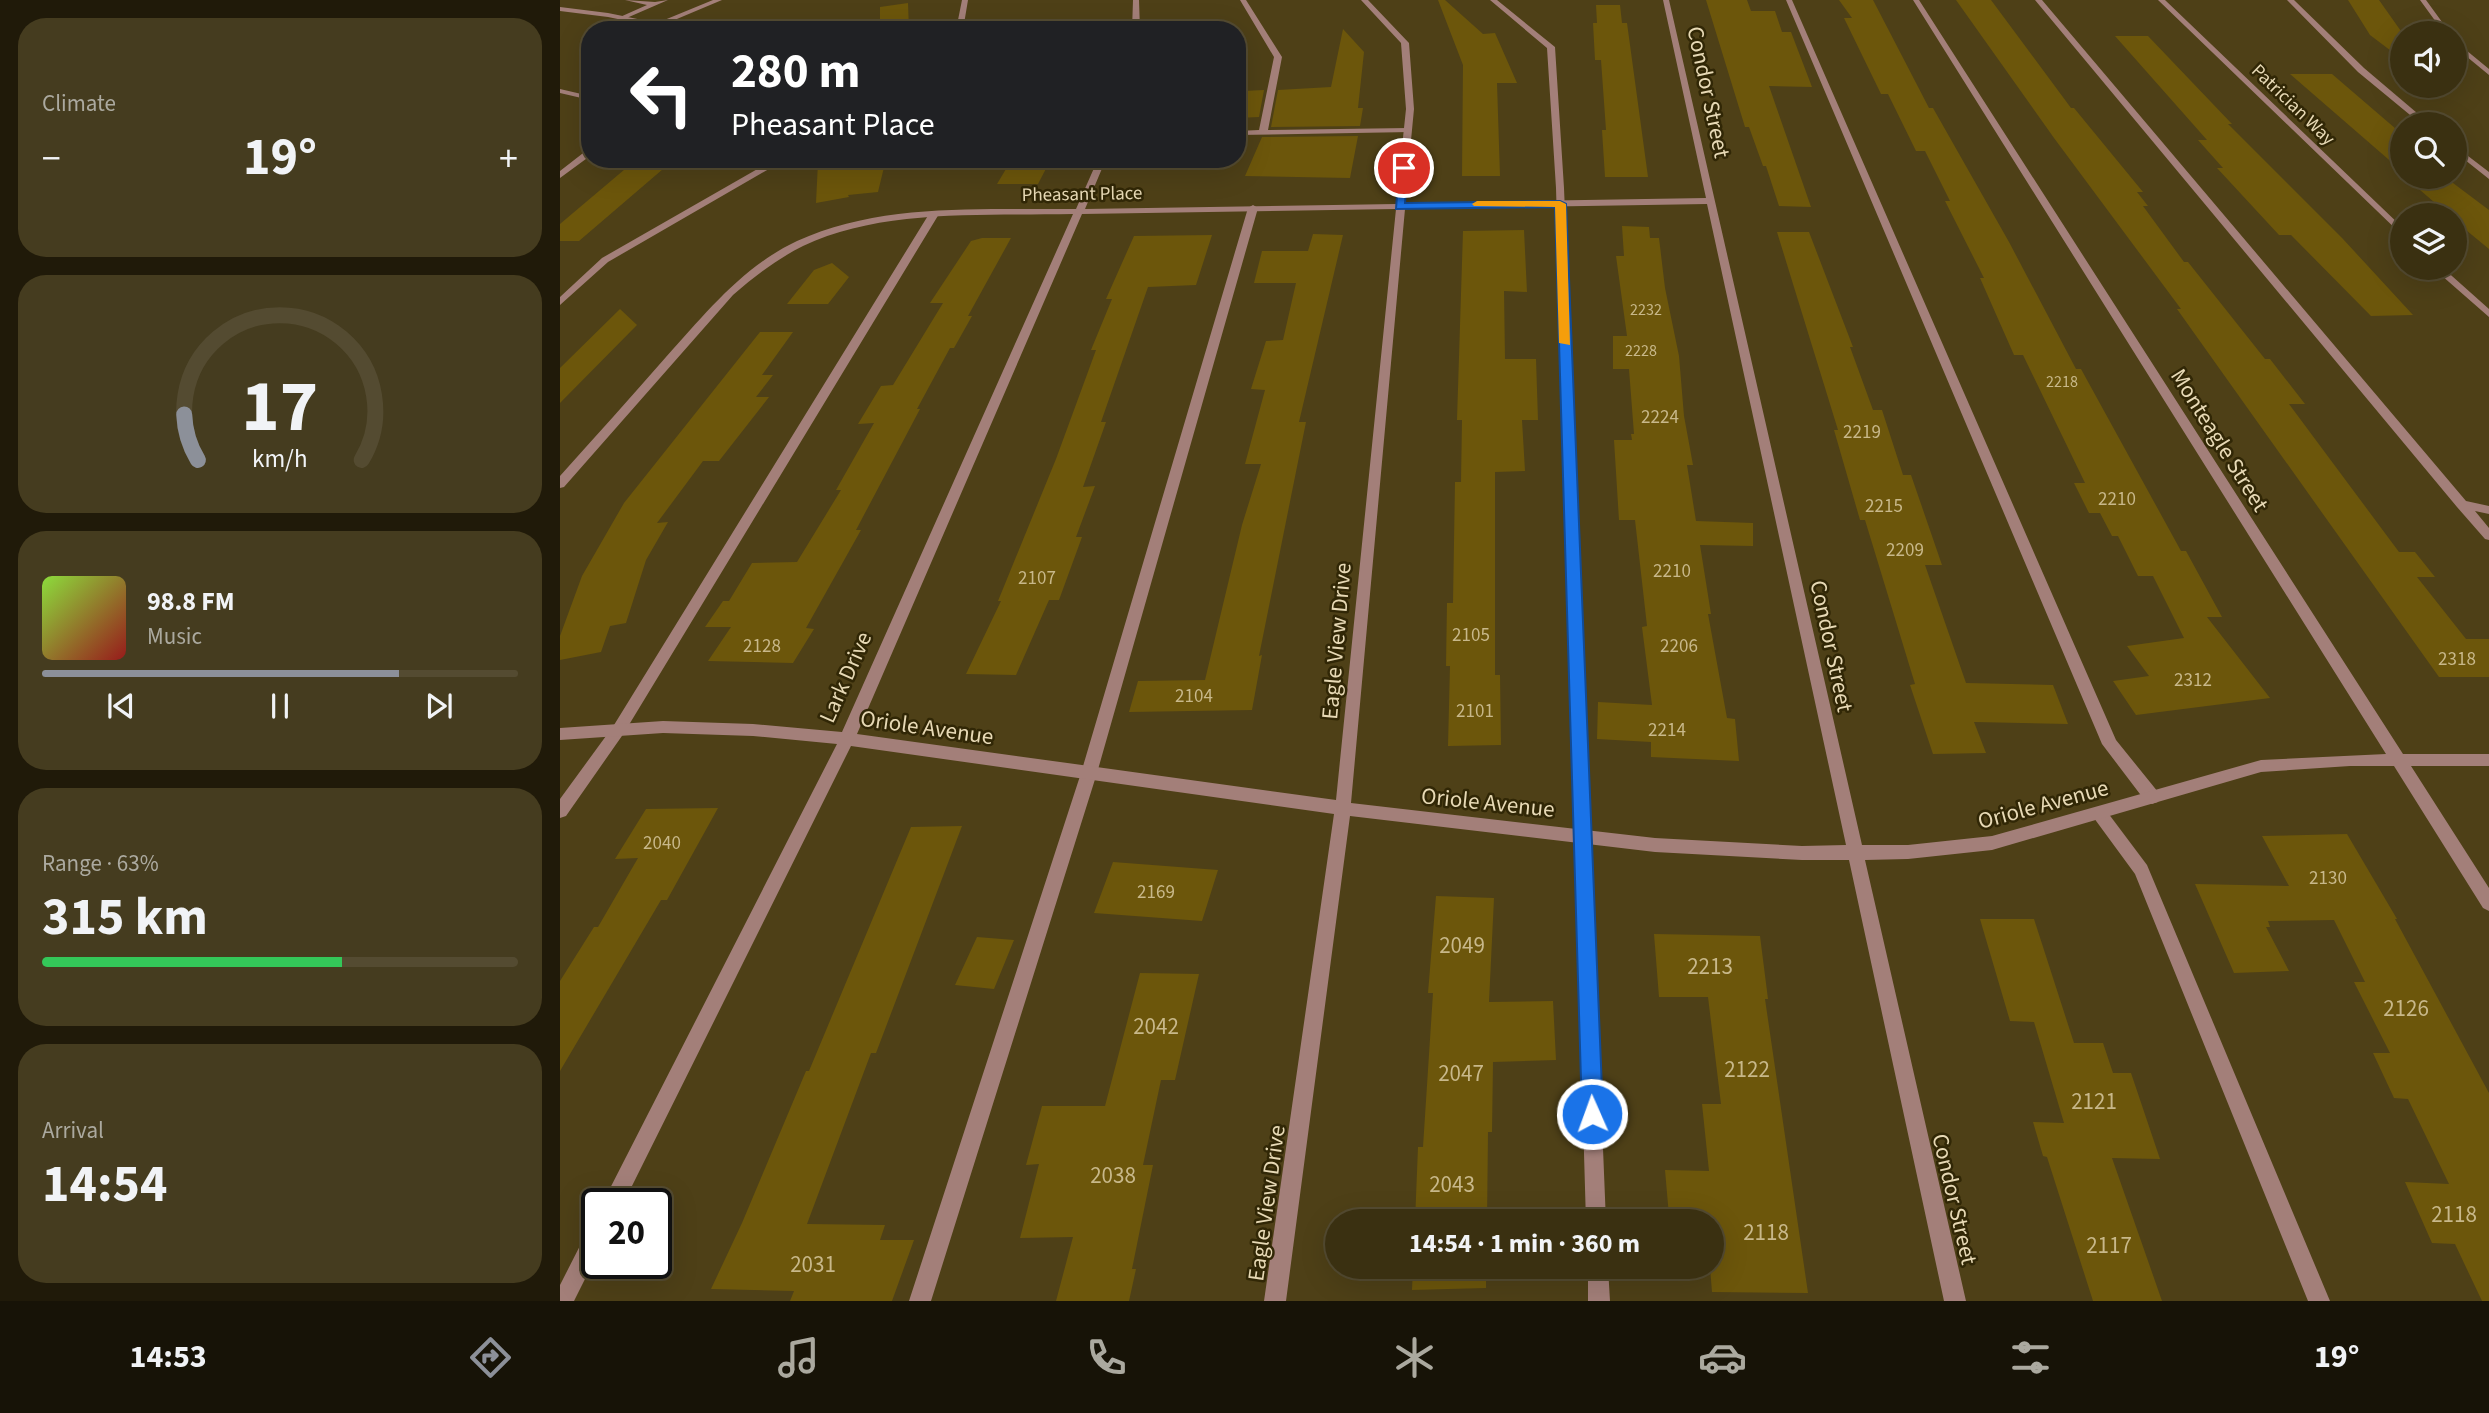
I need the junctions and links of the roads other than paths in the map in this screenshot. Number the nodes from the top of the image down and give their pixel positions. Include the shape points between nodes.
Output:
1 (628, 0) edge
2 (665, 0) edge
3 (719, 0) edge
4 (965, 0) edge
5 (1136, 0) edge
6 (1243, 0) edge
7 (1364, 0) edge
8 (1493, 0) edge
9 (1666, 0) edge
10 (1789, 0) edge
11 (1916, 0) edge
12 (2038, 0) edge
13 (2161, 0) edge
14 (2290, 0) edge
15 (2423, 0) edge
16 (656, 4) junction
17 (561, 10) edge
18 (622, 18) junction
19 (638, 21) edge
20 (669, 21) edge
21 (961, 21) edge
22 (1136, 21) edge
23 (2438, 21) edge
24 (2467, 54) edge
25 (2489, 73) edge
26 (560, 91) edge
27 (581, 96) edge
28 (2412, 112) edge
29 (1408, 130) junction
30 (1246, 133) edge
31 (1263, 133) junction
32 (2467, 158) edge
33 (581, 159) edge
34 (766, 168) edge
35 (1098, 168) edge
36 (560, 175) edge
37 (2489, 176) edge
38 (1710, 201) junction
39 (1560, 204) junction
40 (1399, 206) junction
41 (1253, 208) junction
42 (1081, 211) junction
43 (934, 214) junction
44 (2390, 220) edge
45 (2451, 280) edge
46 (560, 302) edge
47 (2489, 314) edge
48 (560, 484) edge
49 (2462, 503) junction
50 (2489, 510) edge
51 (2489, 536) edge
52 (619, 729) junction
53 (560, 733) edge
54 (847, 739) junction
55 (2399, 759) junction
56 (2489, 760) edge
57 (1089, 773) junction
58 (2152, 797) junction
59 (1343, 808) junction
60 (560, 811) edge
61 (2099, 814) junction
62 (1583, 836) junction
63 (1855, 853) junction
64 (2489, 902) edge
65 (620, 1188) edge
66 (1596, 1209) edge
67 (581, 1264) edge
68 (1598, 1279) edge
69 (562, 1301) edge
70 (920, 1301) edge
71 (1275, 1301) edge
72 (1599, 1301) edge
73 (1955, 1301) edge
74 (2319, 1301) edge

1 - 16 street
2 - 16 street
3 - 20 street
4 - 21 street
5 - 22 street
6 - 31 street via 1278,57
7 - 29 street, Eagle View Drive via 1405,43
8 - 39 street via 1550,47
9 - 38 street, Condor Street
10 - 58 street via 2110,744
11 - 55 street, Monteagle Street
12 - 49 street
13 - 44 street, Patrician Way
14 - 28 street via 2361,70
15 - 23 street
16 - 18 street
17 - 18 street
18 - 19 street
24 - 25 street
26 - 27 street
29 - 31 street
29 - 40 street, Eagle View Drive
30 - 31 street
32 - 37 street
33 - 36 street
34 - 46 street via 605,260
35 - 42 street, Lark Drive
38 - 39 street, Pheasant Place
38 - 63 street, Condor Street
39 - 40 street, Pheasant Place
39 - 62 street
40 - 41 street, Pheasant Place
40 - 59 street, Eagle View Drive
41 - 42 street, Pheasant Place
41 - 57 street
42 - 43 street, Pheasant Place
42 - 54 street, Lark Drive
43 - 48 street, Pheasant Place via 837,229 774,256 729,293
43 - 52 street
45 - 47 street
49 - 50 street
49 - 51 street
52 - 53 street, Oriole Avenue
52 - 54 street, Oriole Avenue via 754,730
52 - 60 street
54 - 57 street, Oriole Avenue
54 - 65 street, Lark Drive
55 - 56 street, Oriole Avenue
55 - 58 street, Oriole Avenue via 2261,766
55 - 64 street, Monteagle Street
57 - 59 street, Oriole Avenue
57 - 70 street
58 - 61 street, Oriole Avenue
59 - 62 street, Oriole Avenue
59 - 71 street, Eagle View Drive
61 - 63 street, Oriole Avenue via 1992,843
61 - 74 street via 2141,870
62 - 63 street, Oriole Avenue via 1762,853
62 - 66 street
63 - 73 street, Condor Street
67 - 69 street
68 - 72 street

